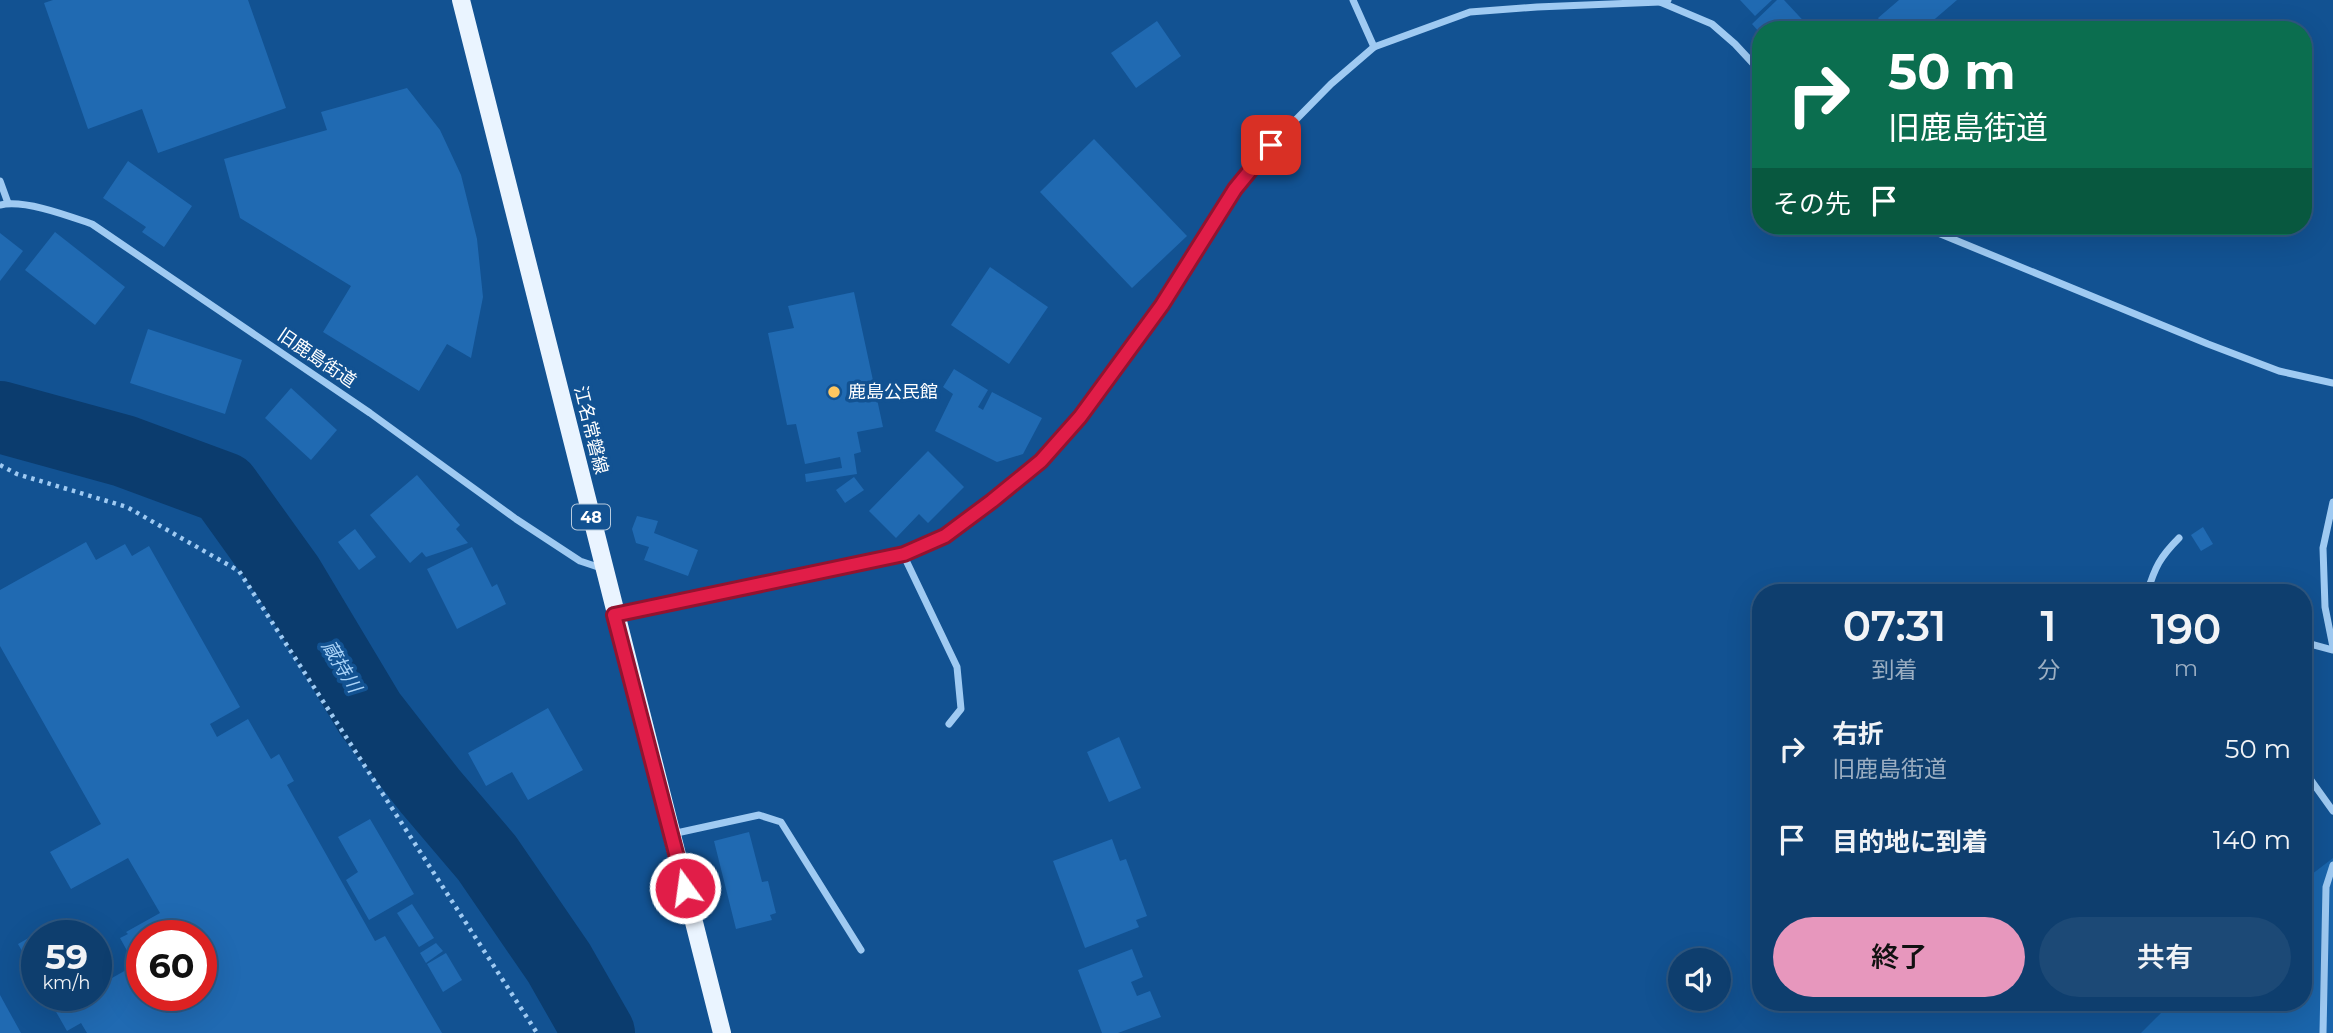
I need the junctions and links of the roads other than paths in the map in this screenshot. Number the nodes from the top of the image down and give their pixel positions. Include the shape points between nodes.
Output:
1 (461, 0) edge
2 (1353, 0) edge
3 (1668, 0) edge
4 (1660, 2) junction
5 (1374, 47) junction
6 (1752, 63) edge
7 (0, 181) edge
8 (4, 204) edge
9 (1943, 235) edge
10 (2333, 383) edge
11 (2333, 502) edge
12 (2179, 538) dead end
13 (904, 554) junction
14 (604, 569) junction
15 (2150, 584) edge
16 (614, 615) junction
17 (2312, 644) edge
18 (2333, 648) edge
19 (949, 724) dead end
20 (2312, 782) edge
21 (2333, 811) edge
22 (671, 834) junction
23 (2333, 864) edge
24 (861, 950) dead end
25 (722, 1033) edge
26 (2323, 1033) edge

1 - 14 main road, 江名常磐線 / 48
2 - 5 street
3 - 4 street
4 - 5 street via 1470,12
4 - 6 street via 1712,24
5 - 13 street via 1331,84 1235,189 1162,305 1080,417 1041,461 945,536
7 - 8 street
8 - 14 street, 旧鹿島街道 via 53,211 92,224 370,413 516,519 580,561
9 - 10 street via 2279,371
11 - 18 street via 2323,548 2325,607
12 - 15 street via 2162,555
13 - 16 street
13 - 19 street via 957,667 961,709
14 - 16 main road, 江名常磐線 / 48
16 - 22 main road, 江名常磐線 / 48
17 - 18 street
20 - 21 street
22 - 24 street via 759,815 781,822
22 - 25 main road, 江名常磐線 / 48
23 - 26 street via 2326,887

